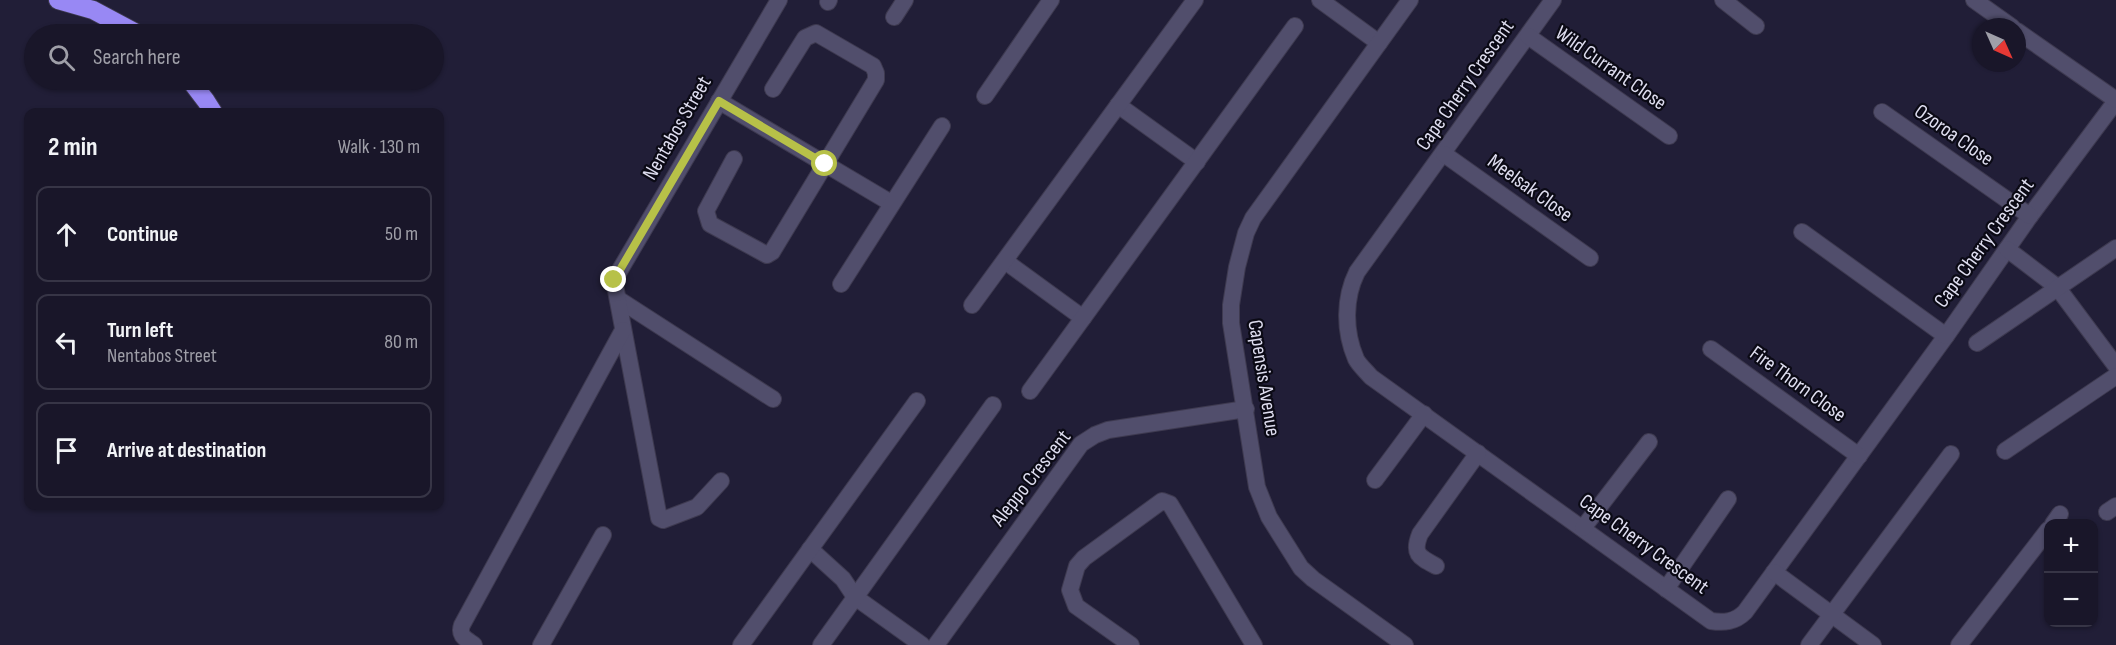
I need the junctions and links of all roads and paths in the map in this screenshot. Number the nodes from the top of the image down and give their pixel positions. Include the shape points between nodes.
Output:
1 (58, 0) edge
2 (779, 0) edge
3 (905, 0) edge
4 (1051, 0) edge
5 (1195, 0) edge
6 (1320, 0) edge
7 (1410, 0) edge
8 (1553, 0) edge
9 (1723, 0) edge
10 (1974, 0) edge
11 (894, 17) dead end
12 (1999, 18) edge
13 (119, 24) edge
14 (1295, 26) dead end
15 (1756, 26) dead end
16 (1528, 36) junction
17 (2026, 37) edge
18 (1379, 44) junction
19 (773, 89) dead end
20 (198, 90) edge
21 (985, 96) dead end
22 (719, 101) junction
23 (2116, 101) edge
24 (1119, 105) junction
25 (211, 108) edge
26 (1882, 112) dead end
27 (942, 126) dead end
28 (1669, 136) dead end
29 (1444, 154) junction
30 (734, 159) dead end
31 (1197, 162) junction
32 (825, 164) junction
33 (891, 203) junction
34 (2030, 216) junction
35 (1802, 232) dead end
36 (2116, 248) edge
37 (2007, 249) junction
38 (1590, 258) dead end
39 (1005, 261) junction
40 (841, 284) dead end
41 (2057, 287) junction
42 (618, 299) junction
43 (972, 305) dead end
44 (1083, 318) junction
45 (623, 330) junction
46 (1946, 336) junction
47 (1977, 343) dead end
48 (1712, 349) dead end
49 (2116, 366) edge
50 (2116, 376) edge
51 (1030, 391) dead end
52 (773, 399) dead end
53 (917, 401) dead end
54 (993, 405) dead end
55 (1246, 409) junction
56 (1424, 414) junction
57 (1648, 442) dead end
58 (2005, 451) dead end
59 (1478, 453) junction
60 (1951, 454) dead end
61 (1859, 456) junction
62 (1622, 460) dead end
63 (1375, 480) dead end
64 (721, 481) dead end
65 (1728, 499) dead end
66 (1579, 526) junction
67 (603, 535) dead end
68 (2044, 536) edge
69 (810, 549) junction
70 (1436, 566) dead end
71 (1773, 572) junction
72 (1666, 589) junction
73 (855, 597) junction
74 (1832, 614) junction
75 (474, 645) edge
76 (541, 645) edge
77 (741, 645) edge
78 (821, 645) edge
79 (922, 645) edge
80 (936, 645) edge
81 (1131, 645) edge
82 (1254, 645) edge
83 (1405, 645) edge
84 (1809, 645) edge
85 (1873, 645) edge
86 (1959, 645) edge

1 - 13 highway via 93,10
2 - 22 street, Nentabos Street
3 - 11 street
4 - 21 street
5 - 24 street
6 - 18 street
7 - 18 street, Capensis Avenue
8 - 16 street, Cape Cherry Crescent
9 - 15 street
10 - 12 street
14 - 31 street
16 - 28 street, Wild Currant Close
16 - 29 street, Cape Cherry Crescent
17 - 23 street
18 - 55 street, Capensis Avenue via 1246,233 1231,305
19 - 32 street via 812,33 873,66 876,80
20 - 25 highway
22 - 32 street
22 - 42 street, Nentabos Street via 614,280
23 - 34 street, Cape Cherry Crescent
24 - 31 street
24 - 39 street
26 - 34 street, Ozoroa Close
27 - 33 street
29 - 38 street, Meelsak Close
29 - 56 street, Cape Cherry Crescent via 1357,272 1347,304 1356,360 1371,377
30 - 32 street via 706,215 710,224 764,255 771,252
31 - 44 street
32 - 33 street
33 - 40 street
34 - 37 street, Cape Cherry Crescent
35 - 46 street
36 - 41 street
37 - 41 street
37 - 46 street, Cape Cherry Crescent
39 - 43 street
39 - 44 street
41 - 47 street
41 - 49 street
42 - 45 street
42 - 52 street
44 - 51 street
45 - 64 street via 659,518 663,520 697,507
45 - 75 street via 462,625 462,636
46 - 61 street, Cape Cherry Crescent
48 - 61 street, Fire Thorn Close
50 - 58 street
53 - 69 street
54 - 73 street
55 - 80 street, Aleppo Crescent via 1108,430 1081,444
55 - 83 street, Capensis Avenue via 1257,487 1269,517 1301,567
56 - 59 street, Cape Cherry Crescent
56 - 63 street
57 - 66 street
59 - 66 street, Cape Cherry Crescent
59 - 70 street via 1416,543 1421,559
60 - 74 street
61 - 71 street, Cape Cherry Crescent
62 - 66 street
65 - 72 street
66 - 72 street, Cape Cherry Crescent
67 - 76 street
68 - 86 street
69 - 73 street via 843,579
69 - 77 street
71 - 72 street, Cape Cherry Crescent via 1745,612 1727,622 1711,621
71 - 74 street
73 - 78 street
73 - 79 street
74 - 84 street
74 - 85 street
81 - 82 street via 1076,606 1070,590 1077,566 1084,558 1162,501 1170,504

